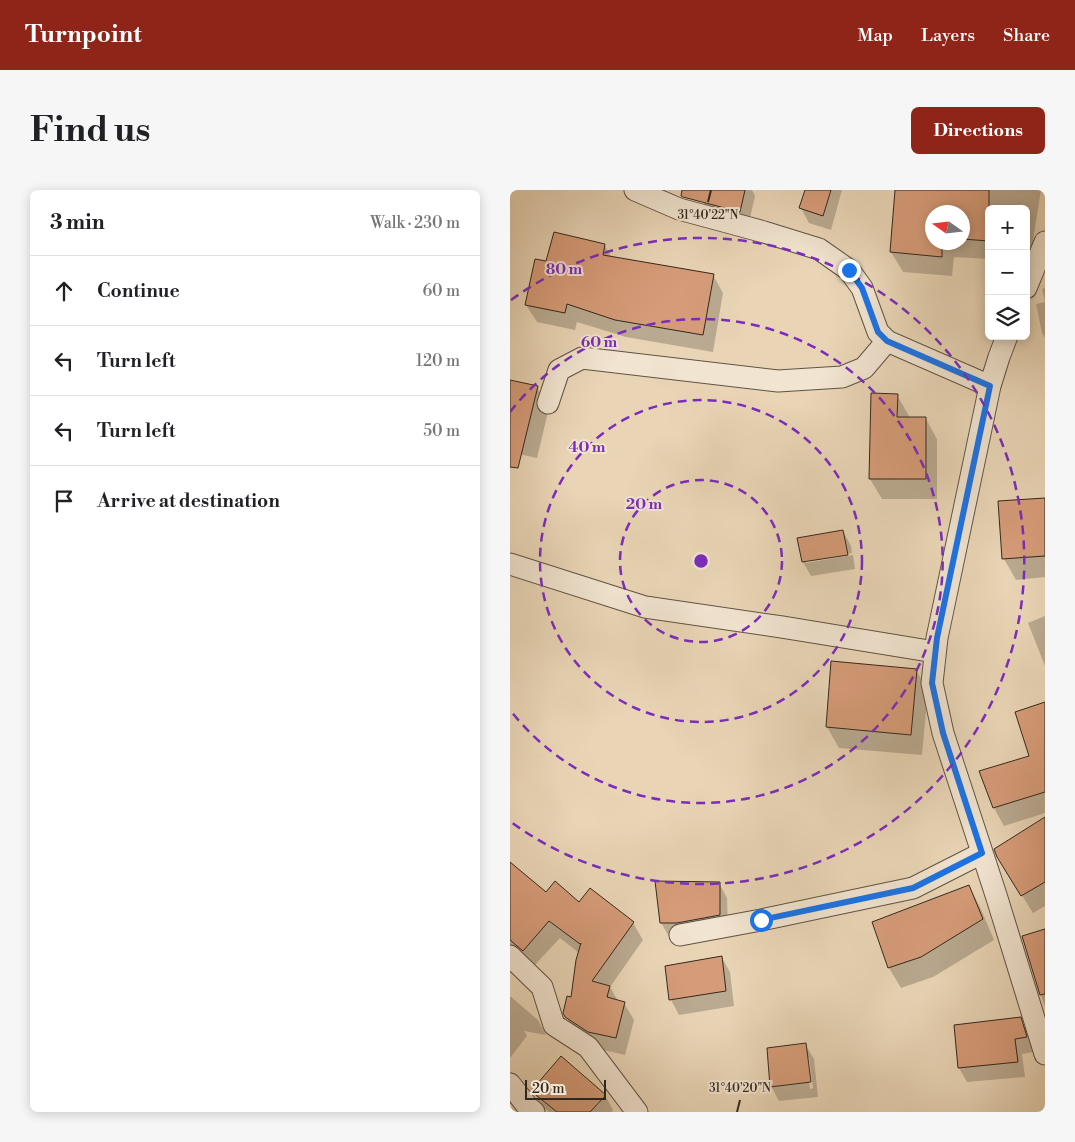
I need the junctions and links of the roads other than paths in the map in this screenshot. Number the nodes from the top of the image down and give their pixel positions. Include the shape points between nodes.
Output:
1 (635, 190) edge
2 (1045, 242) edge
3 (1030, 278) edge
4 (1005, 340) edge
5 (887, 341) junction
6 (990, 386) junction
7 (548, 404) dead end
8 (510, 564) edge
9 (936, 652) junction
10 (982, 853) junction
11 (680, 935) dead end
12 (510, 956) edge
13 (1045, 1054) edge
14 (510, 1084) edge
15 (534, 1112) edge
16 (636, 1112) edge

1 - 5 street via 679,209 820,249 849,270 862,288 878,332
2 - 3 street
4 - 6 street
5 - 6 street
5 - 7 street via 864,368 842,377 778,381 582,358 559,370
6 - 9 street
8 - 9 street via 645,607
9 - 10 street via 932,683 943,733
10 - 11 street via 913,888
10 - 13 street
12 - 16 street via 542,987 554,1025 588,1047
14 - 15 street

